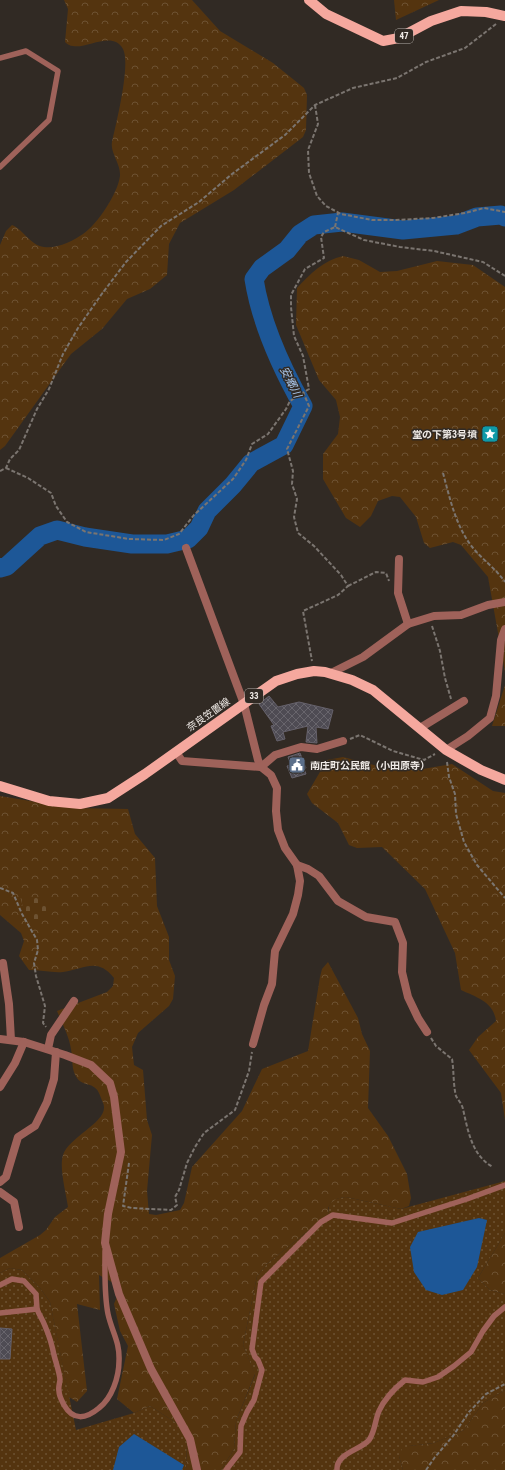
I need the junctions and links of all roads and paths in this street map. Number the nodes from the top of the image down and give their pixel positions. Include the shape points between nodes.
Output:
1 (309, 0) edge
2 (503, 18) edge
3 (0, 58) edge
4 (315, 105) junction
5 (0, 167) edge
6 (338, 212) junction
7 (505, 212) edge
8 (335, 227) junction
9 (505, 276) edge
10 (303, 392) junction
11 (6, 468) junction
12 (0, 471) edge
13 (443, 473) dead end
14 (186, 548) dead end
15 (399, 559) dead end
16 (505, 582) edge
17 (348, 586) junction
18 (398, 593) junction
19 (505, 602) edge
20 (429, 618) junction
21 (408, 624) junction
22 (505, 629) edge
23 (314, 671) junction
24 (331, 673) junction
25 (464, 701) dead end
26 (244, 704) junction
27 (453, 707) junction
28 (420, 728) junction
29 (343, 741) joint
30 (446, 750) junction
31 (176, 752) junction
32 (261, 767) junction
33 (505, 780) edge
34 (0, 786) edge
35 (297, 865) junction
36 (0, 888) edge
37 (505, 898) edge
38 (3, 963) dead end
39 (74, 1001) dead end
40 (427, 1032) joint
41 (51, 1035) junction
42 (0, 1039) edge
43 (10, 1040) junction
44 (24, 1042) junction
45 (253, 1044) joint
46 (52, 1050) junction
47 (0, 1087) edge
48 (129, 1162) dead end
49 (493, 1167) dead end
50 (0, 1182) edge
51 (505, 1185) edge
52 (0, 1192) edge
53 (19, 1227) dead end
54 (105, 1243) junction
55 (0, 1285) edge
56 (505, 1307) edge
57 (37, 1309) junction
58 (0, 1313) edge
59 (505, 1384) edge
60 (197, 1470) edge
61 (226, 1470) edge
62 (337, 1470) edge
63 (426, 1470) edge

1 - 2 main road, 47 via 326,14 383,41 399,38 431,21 461,11 486,12
2 - 4 path via 465,48 426,62 397,78 353,88
3 - 5 lane via 26,50 58,71 49,120
4 - 6 path via 318,124 308,150 310,173 317,196 326,206
4 - 11 path via 285,135 199,202 161,226 126,262 100,295 63,354 19,450 10,459
6 - 7 path via 372,220 396,220 433,218 484,208
6 - 8 path
8 - 9 path via 364,240 483,262
8 - 10 path via 324,232 321,237 324,258 305,269 291,295 294,336 303,356 309,389
10 - 11 path via 290,401 268,434 252,444 246,460 233,479 194,515 179,534 164,540 129,539 86,532 67,522 51,493
10 - 17 path via 309,406 287,449 297,499 294,517 298,533 314,546
11 - 12 path
13 - 16 path via 460,528 472,547
14 - 26 street
15 - 18 street
17 - 18 path via 376,572 386,573 393,592
17 - 23 path via 338,595 303,611
18 - 21 street
19 - 20 street via 461,615
20 - 21 street
20 - 27 path via 440,650
21 - 24 street via 363,657
22 - 30 street via 501,640 496,696 490,718
23 - 24 main road, 奈良笠置線 / 33
23 - 26 main road, 奈良笠置線 / 33 via 276,681
24 - 28 main road, 奈良笠置線 / 33 via 373,690
25 - 27 street
26 - 31 main road, 奈良笠置線 / 33
26 - 32 street
27 - 28 street
28 - 30 main road, 奈良笠置線 / 33
29 - 30 path via 360,735 393,751 424,760
29 - 32 street via 317,749 301,747 275,755
30 - 33 main road, 奈良笠置線 / 33
30 - 37 path via 448,777 455,794 456,814 464,842 477,865
31 - 32 street via 182,761
31 - 34 main road, 奈良笠置線 / 33 via 108,798 80,804 49,801
32 - 35 street via 271,775 277,788 278,830 285,848
35 - 40 street via 319,876 338,901 366,917 395,922 403,944 402,972 408,997
35 - 45 street via 300,881 298,895 293,914 275,951 272,984
36 - 41 path via 13,893 38,940 34,963 45,1006 43,1022
38 - 43 street
39 - 41 street
40 - 49 path via 436,1046 452,1059 456,1096 463,1107 466,1125 479,1157
41 - 46 street
42 - 43 street
43 - 44 street
44 - 46 street
44 - 47 street
45 - 48 path via 249,1071 235,1110 204,1133 187,1163 175,1197 177,1205 171,1210 123,1206
46 - 50 street via 54,1079 47,1102 35,1126 18,1137 6,1177
46 - 54 street via 91,1065 110,1083 114,1097 121,1152 108,1214
51 - 61 lane via 392,1223 333,1215 321,1222 260,1282 252,1349 262,1370 254,1400 241,1426 240,1452
52 - 53 street via 14,1202
54 - 57 lane via 104,1275 108,1315 120,1350 117,1376 110,1394 99,1408 79,1417 73,1416 67,1410 58,1390 60,1380 54,1354
54 - 60 street via 119,1294 151,1369 190,1439
55 - 57 lane via 12,1279 24,1281 36,1294
56 - 62 lane via 494,1316 471,1352 454,1366 433,1379 423,1382 405,1380 400,1384 379,1410 368,1441 342,1457
57 - 58 lane
59 - 63 path via 486,1394 469,1412 454,1436

